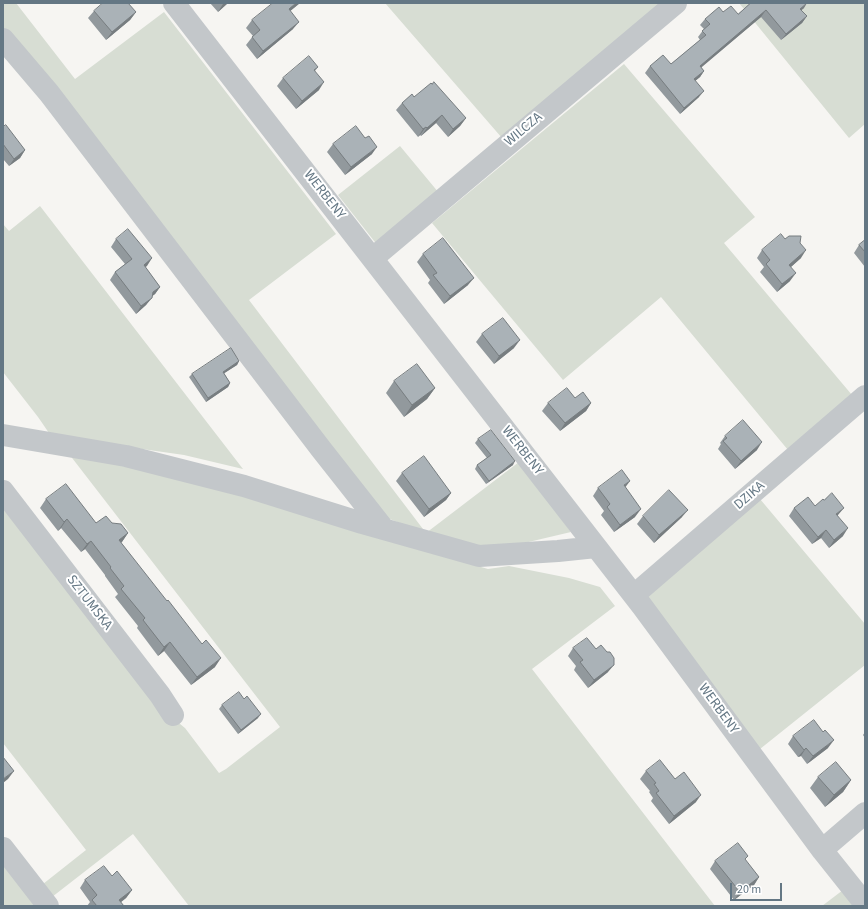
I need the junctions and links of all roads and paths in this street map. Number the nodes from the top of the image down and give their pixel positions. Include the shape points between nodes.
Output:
1 (174, 3) edge
2 (676, 3) edge
3 (3, 39) edge
4 (373, 258) junction
5 (865, 396) edge
6 (3, 435) edge
7 (3, 491) edge
8 (384, 529) junction
9 (596, 547) junction
10 (634, 595) junction
11 (173, 715) dead end
12 (865, 813) edge
13 (3, 848) edge
14 (822, 850) junction
15 (865, 904) edge
16 (48, 906) edge

1 - 4 street, WERBENY
2 - 4 street, WILCZA
3 - 8 street via 49,93
4 - 9 street, WERBENY
5 - 10 street, DZIKA
6 - 8 street via 126,456 244,486
7 - 11 street, SZTUMSKA
8 - 9 street via 479,556
9 - 10 street, WERBENY
10 - 14 street, WERBENY
12 - 14 street
13 - 16 street
14 - 15 street, WERBENY

